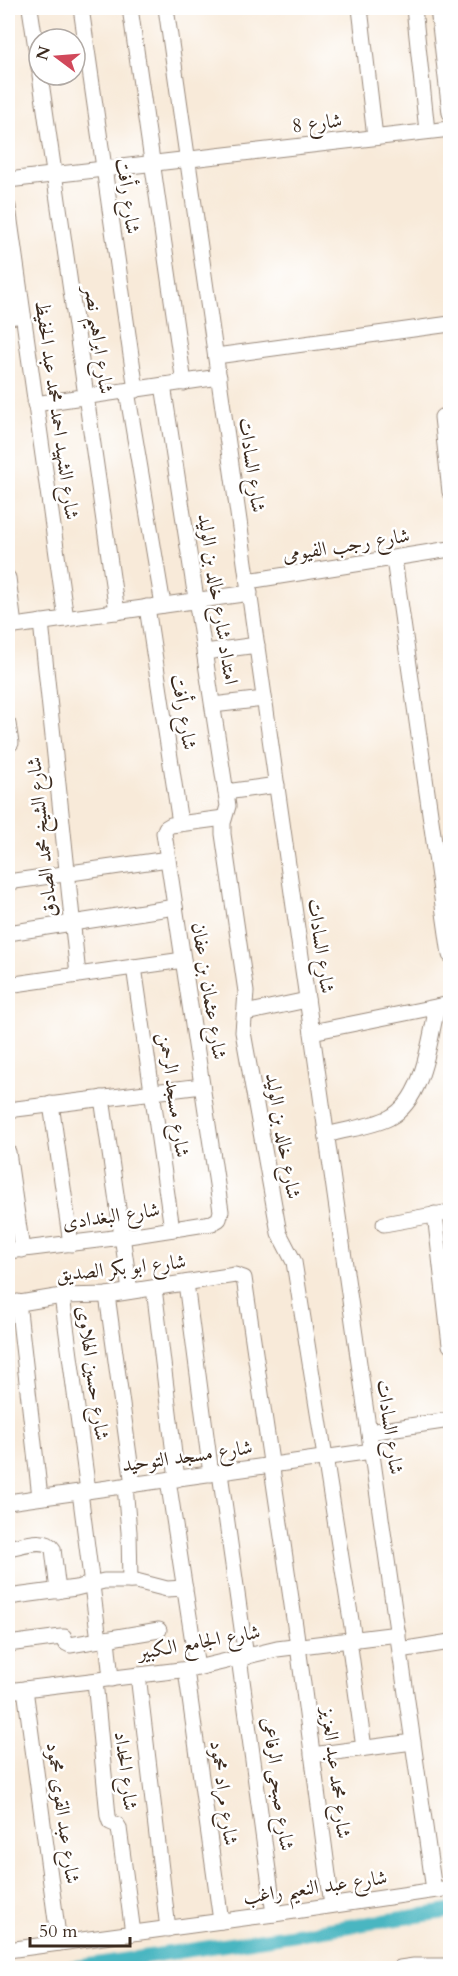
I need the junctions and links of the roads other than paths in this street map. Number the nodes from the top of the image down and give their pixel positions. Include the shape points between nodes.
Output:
1 (30, 8) edge
2 (81, 8) edge
3 (130, 8) edge
4 (166, 8) edge
5 (360, 8) edge
6 (414, 8) edge
7 (438, 8) edge
8 (33, 27) edge
9 (42, 87) edge
10 (450, 113) edge
11 (450, 129) edge
12 (427, 132) junction
13 (375, 137) junction
14 (188, 160) junction
15 (153, 164) junction
16 (103, 169) junction
17 (54, 175) junction
18 (8, 180) edge
19 (8, 207) edge
20 (15, 316) edge
21 (450, 324) edge
22 (216, 356) junction
23 (219, 377) junction
24 (184, 382) junction
25 (163, 386) junction
26 (131, 390) junction
27 (86, 397) junction
28 (35, 404) junction
29 (442, 417) dead end
30 (450, 492) edge
31 (450, 549) edge
32 (394, 559) junction
33 (8, 578) edge
34 (249, 587) junction
35 (197, 600) junction
36 (163, 605) junction
37 (147, 608) junction
38 (117, 612) junction
39 (66, 619) junction
40 (41, 622) junction
41 (11, 627) edge
42 (257, 645) junction
43 (205, 652) junction
44 (264, 699) junction
45 (213, 705) junction
46 (8, 724) edge
47 (11, 743) dead end
48 (277, 785) junction
49 (226, 792) junction
50 (224, 818) junction
51 (180, 823) junction
52 (168, 859) junction
53 (67, 873) junction
54 (8, 882) edge
55 (175, 907) junction
56 (72, 923) junction
57 (8, 933) edge
58 (450, 955) edge
59 (183, 960) junction
60 (134, 967) junction
61 (78, 975) junction
62 (8, 985) edge
63 (307, 1000) junction
64 (444, 1006) edge
65 (245, 1013) junction
66 (312, 1032) junction
67 (202, 1086) junction
68 (152, 1092) junction
69 (102, 1098) junction
70 (51, 1104) junction
71 (8, 1110) edge
72 (327, 1135) junction
73 (8, 1152) edge
74 (443, 1213) edge
75 (219, 1219) joint
76 (384, 1224) dead end
77 (172, 1229) junction
78 (122, 1237) junction
79 (71, 1244) junction
80 (15, 1250) edge
81 (240, 1276) joint
82 (186, 1283) junction
83 (154, 1288) junction
84 (130, 1291) junction
85 (107, 1295) junction
86 (62, 1296) junction
87 (13, 1303) edge
88 (450, 1345) edge
89 (450, 1420) edge
90 (369, 1432) junction
91 (372, 1451) junction
92 (326, 1458) junction
93 (271, 1466) junction
94 (216, 1473) junction
95 (172, 1480) junction
96 (129, 1486) junction
97 (84, 1492) junction
98 (40, 1497) junction
99 (8, 1502) edge
100 (8, 1548) edge
101 (130, 1581) junction
102 (92, 1583) junction
103 (185, 1588) junction
104 (58, 1591) junction
105 (8, 1597) edge
106 (159, 1630) dead end
107 (398, 1634) junction
108 (103, 1639) junction
109 (351, 1640) junction
110 (450, 1642) edge
111 (8, 1644) edge
112 (298, 1646) junction
113 (400, 1650) junction
114 (243, 1658) junction
115 (192, 1669) junction
116 (138, 1675) junction
117 (111, 1679) junction
118 (94, 1681) junction
119 (25, 1689) junction
120 (8, 1691) edge
121 (413, 1742) junction
122 (364, 1748) junction
123 (312, 1755) junction
124 (450, 1888) edge
125 (434, 1890) junction
126 (332, 1905) junction
127 (274, 1914) junction
128 (221, 1922) junction
129 (168, 1929) junction
130 (133, 1933) junction
131 (59, 1943) junction
132 (8, 1950) edge
133 (450, 1966) edge
134 (409, 1968) edge

1 - 8 street
2 - 16 street, شارع رأفت
3 - 15 street
4 - 14 street, شارع السادات
5 - 13 street
6 - 12 street
7 - 10 street
9 - 17 street, شارع ابراهيم نصر
11 - 12 street, شارع 8
12 - 13 street, شارع 8
13 - 14 street, شارع 8
14 - 15 street, شارع 8
14 - 22 street, شارع السادات
15 - 16 street, شارع 8
15 - 24 street
16 - 17 street, شارع 8
16 - 26 street, شارع رأفت
17 - 18 street, شارع 8
17 - 27 street, شارع ابراهيم نصر
19 - 20 street, شارع الشهيد احمد محمد عبد الحفيظ
20 - 28 street, شارع الشهيد احمد محمد عبد الحفيظ
21 - 22 street
22 - 23 street, شارع السادات
23 - 24 street
23 - 34 street, شارع السادات
24 - 25 street
25 - 26 street
25 - 35 street, امتداد شارع خالد بن الوليد
26 - 27 street
26 - 36 street, شارع رأفت
27 - 28 street
27 - 38 street, شارع ابراهيم نصر
28 - 39 street, شارع الشهيد احمد محمد عبد الحفيظ
29 - 30 street
31 - 32 street, شارع رجب الفيومى
32 - 34 street, شارع رجب الفيومى
32 - 58 street
33 - 41 street
34 - 35 street, شارع رجب الفيومى
34 - 42 street, شارع السادات
35 - 36 street, شارع رجب الفيومى
35 - 43 street, امتداد شارع خالد بن الوليد
36 - 37 street, شارع رجب الفيومى
37 - 38 street, شارع رجب الفيومى
37 - 51 street, شارع رأفت
38 - 39 street, شارع رجب الفيومى
39 - 40 street, شارع رجب الفيومى
40 - 41 street, شارع رجب الفيومى
40 - 53 street, شارع الشيخ محمد الصادق
42 - 43 street
42 - 44 street, شارع السادات
43 - 45 street, امتداد شارع خالد بن الوليد
44 - 45 street
44 - 48 street, شارع السادات
45 - 49 street, امتداد شارع خالد بن الوليد
46 - 47 street
48 - 49 street
48 - 63 street, شارع السادات
49 - 50 street, امتداد شارع خالد بن الوليد via 228,810
50 - 51 street
50 - 65 street, شارع خالد بن الوليد via 222,834 246,992
51 - 52 street, شارع عثمان بن عفان via 165,831
52 - 53 street
52 - 55 street, شارع عثمان بن عفان
53 - 54 street
53 - 56 street, شارع الشيخ محمد الصادق
55 - 56 street
55 - 59 street, شارع عثمان بن عفان
56 - 57 street
56 - 61 street, شارع الشيخ محمد الصادق
59 - 60 street
59 - 67 street, شارع عثمان بن عفان
60 - 61 street
60 - 68 street, شارع مسجد الرحمن
61 - 62 street
63 - 65 street
63 - 66 street, شارع السادات
64 - 66 street
64 - 72 street via 411,1099 387,1119
65 - 92 street, شارع خالد بن الوليد via 243,1032 275,1209 281,1238 294,1262
66 - 72 street, شارع السادات
67 - 68 street
67 - 75 street, شارع عثمان بن عفان
68 - 69 street
68 - 77 street, شارع مسجد الرحمن
69 - 70 street
69 - 78 street
70 - 71 street
70 - 79 street
72 - 90 street, شارع السادات
73 - 80 street
74 - 76 street
74 - 88 street
75 - 77 street, شارع البغدادى
77 - 78 street, شارع البغدادى
78 - 79 street, شارع البغدادى
78 - 84 street
79 - 80 street, شارع البغدادى
81 - 82 street, شارع ابو بكر الصديق
81 - 93 street, شارع محمد عبد العزيز via 246,1284
82 - 83 street, شارع ابو بكر الصديق
82 - 94 street, شارع صبحى الرفاعى
83 - 84 street, شارع ابو بكر الصديق
83 - 95 street, شارع مراد محمود
84 - 85 street, شارع ابو بكر الصديق
85 - 86 street, شارع ابو بكر الصديق
85 - 96 street
86 - 87 street, شارع ابو بكر الصديق
86 - 97 street, شارع حسين الهلاوى
87 - 98 street
89 - 90 street
90 - 91 street, شارع السادات
91 - 92 street, شارع مسجد التوحيد
91 - 107 street, شارع السادات
92 - 93 street, شارع مسجد التوحيد
92 - 109 street, شارع خالد بن الوليد
93 - 94 street, شارع مسجد التوحيد
93 - 112 street, شارع محمد عبد العزيز
94 - 95 street, شارع مسجد التوحيد
94 - 114 street, شارع صبحى الرفاعى
95 - 96 street, شارع مسجد التوحيد
95 - 103 street, شارع مراد محمود
96 - 97 street, شارع مسجد التوحيد
96 - 101 street
97 - 98 street, شارع مسجد التوحيد
97 - 102 street, شارع حسين الهلاوى
98 - 99 street, شارع مسجد التوحيد
100 - 104 street via 44,1542 51,1545
101 - 102 street
101 - 103 street via 167,1589
102 - 104 street
102 - 108 street, شارع حسين الهلاوى
103 - 115 street, شارع مراد محمود
104 - 105 street
106 - 108 street
107 - 109 street, شارع الجامع الكبير
107 - 113 street, شارع السادات
108 - 111 street via 69,1645 61,1637
108 - 117 street, شارع حسين الهلاوى
109 - 112 street, شارع الجامع الكبير
109 - 122 street, شارع خالد بن الوليد
110 - 113 street
112 - 114 street, شارع الجامع الكبير
112 - 123 street, شارع محمد عبد العزيز
113 - 121 street, شارع السادات
114 - 115 street, شارع الجامع الكبير
114 - 127 street, شارع صبحى الرفاعى
115 - 116 street, شارع الجامع الكبير
115 - 128 street, شارع مراد محمود
116 - 117 street, شارع الجامع الكبير
116 - 129 street
117 - 118 street, شارع الجامع الكبير
118 - 119 street, شارع الجامع الكبير
118 - 130 street, شارع الحداد via 108,1816 119,1828
119 - 120 street, شارع الجامع الكبير
119 - 131 street, شارع عبد القوى محمود
121 - 122 street
121 - 125 street, شارع السادات
122 - 123 street
123 - 126 street, شارع محمد عبد العزيز
124 - 125 street, شارع عبد النعيم راغب
125 - 126 street, شارع عبد النعيم راغب
126 - 127 street, شارع عبد النعيم راغب
127 - 128 street, شارع عبد النعيم راغب
128 - 129 street, شارع عبد النعيم راغب
129 - 130 street, شارع عبد النعيم راغب
130 - 131 street, شارع عبد النعيم راغب
131 - 132 street, شارع عبد النعيم راغب
133 - 134 street

